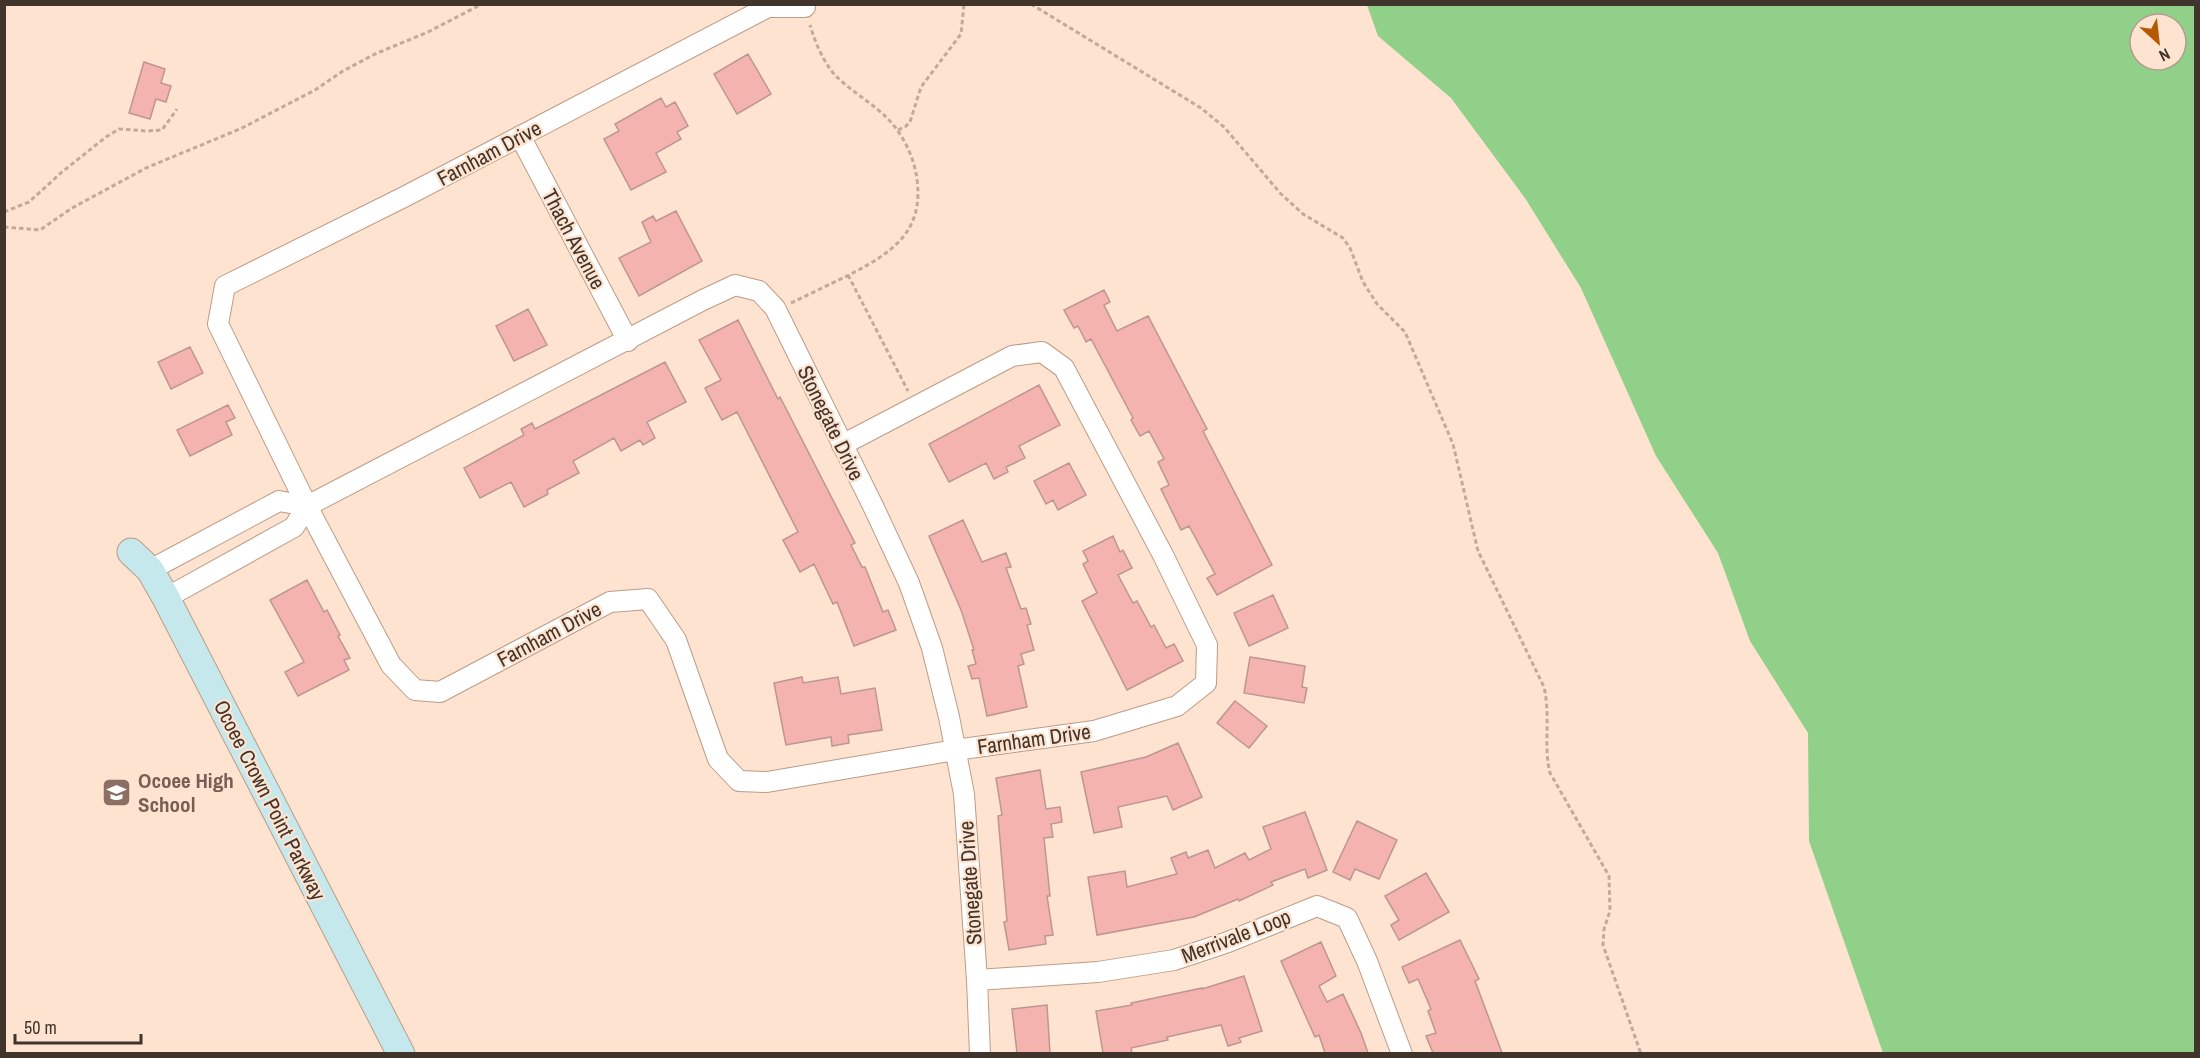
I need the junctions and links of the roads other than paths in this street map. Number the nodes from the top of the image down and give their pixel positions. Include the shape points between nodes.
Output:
1 (805, 7) road end
2 (520, 136) junction
3 (628, 341) junction
4 (842, 445) junction
5 (307, 506) junction
6 (140, 561) joint
7 (166, 598) junction
8 (955, 750) junction
9 (977, 980) junction
10 (401, 1053) edge
11 (980, 1053) edge
12 (1402, 1053) edge

1 - 2 street, Farnham Drive via 768,7
2 - 3 street, Thach Avenue
2 - 5 street, Farnham Drive via 225,286 218,324
3 - 4 street, Stonegate Drive via 735,285 759,291 776,311
3 - 5 street, Stonegate Drive
4 - 8 street, Stonegate Drive via 909,583 932,648
4 - 8 street, Farnham Drive via 1012,356 1042,352 1064,368 1207,645 1206,683 1177,706 1094,731
5 - 6 street via 279,501
5 - 7 street, Stonegate Drive via 294,527
5 - 8 street, Farnham Drive via 392,665 415,690 440,692 610,602 648,599 676,640 718,759 739,781 767,782
6 - 7 street, Ocoee Crown Point Parkway
7 - 10 street, Ocoee Crown Point Parkway
8 - 9 street, Stonegate Drive via 964,795
9 - 11 street, Stonegate Drive
9 - 12 street, Merrivale Loop via 1098,972 1174,960 1317,906 1347,918

